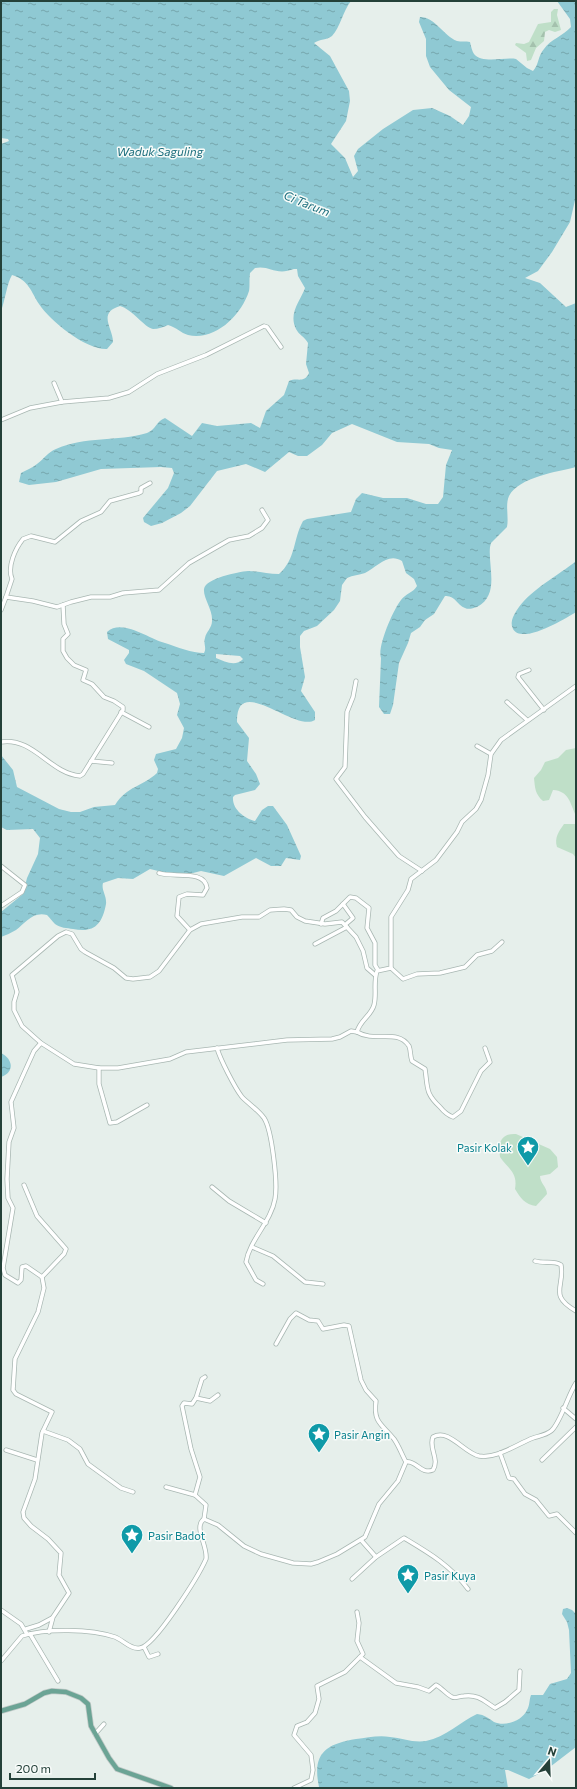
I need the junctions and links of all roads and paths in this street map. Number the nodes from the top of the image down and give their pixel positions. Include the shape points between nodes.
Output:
1 (281, 347) dead end
2 (54, 383) dead end
3 (62, 402) junction
4 (1, 420) edge
5 (150, 483) dead end
6 (262, 510) dead end
7 (6, 597) junction
8 (63, 605) junction
9 (1, 610) edge
10 (529, 670) dead end
11 (356, 681) dead end
12 (576, 686) edge
13 (507, 702) dead end
14 (544, 710) junction
15 (121, 712) junction
16 (527, 720) junction
17 (149, 728) dead end
18 (1, 742) edge
19 (477, 746) dead end
20 (491, 754) junction
21 (91, 761) junction
22 (112, 763) dead end
23 (1, 867) edge
24 (422, 871) junction
25 (159, 873) dead end
26 (343, 904) junction
27 (1, 906) edge
28 (320, 924) junction
29 (346, 925) junction
30 (190, 930) junction
31 (502, 942) dead end
32 (315, 944) dead end
33 (391, 968) junction
34 (378, 970) junction
35 (375, 976) junction
36 (357, 1032) junction
37 (41, 1043) junction
38 (217, 1048) junction
39 (485, 1048) dead end
40 (98, 1068) junction
41 (147, 1105) dead end
42 (24, 1185) dead end
43 (212, 1187) dead end
44 (266, 1223) junction
45 (252, 1247) junction
46 (536, 1261) dead end
47 (42, 1277) junction
48 (263, 1284) dead end
49 (323, 1284) dead end
50 (576, 1311) edge
51 (276, 1344) dead end
52 (205, 1377) dead end
53 (576, 1383) edge
54 (218, 1395) dead end
55 (196, 1398) junction
56 (563, 1408) junction
57 (576, 1419) edge
58 (576, 1427) edge
59 (43, 1431) junction
60 (6, 1450) dead end
61 (500, 1453) junction
62 (37, 1460) junction
63 (542, 1460) dead end
64 (406, 1462) junction
65 (166, 1486) dead end
66 (132, 1492) dead end
67 (195, 1495) junction
68 (204, 1519) junction
69 (576, 1533) edge
70 (361, 1540) junction
71 (376, 1557) junction
72 (352, 1578) dead end
73 (468, 1589) dead end
74 (1, 1610) edge
75 (357, 1612) dead end
76 (52, 1617) junction
77 (26, 1629) junction
78 (49, 1632) junction
79 (29, 1634) junction
80 (144, 1647) junction
81 (158, 1654) dead end
82 (360, 1657) junction
83 (1, 1661) edge
84 (520, 1670) dead end
85 (58, 1681) dead end
86 (1, 1711) edge
87 (104, 1724) dead end
88 (95, 1734) junction
89 (171, 1788) edge
90 (294, 1788) edge

1 - 3 street via 264,326 206,355 157,374 129,392 109,398
2 - 3 street
3 - 4 street via 30,408
5 - 7 street via 141,488 139,494 110,501 101,512 81,521 55,542 31,536 23,539 10,566 9,574 12,579
6 - 8 street via 268,520 257,532 229,540 186,564 161,589 110,597 91,597
7 - 8 street via 55,607
7 - 9 street
8 - 15 street via 64,624 68,634 63,639 63,653 73,664 86,670 83,680 92,684 104,698 123,706
10 - 14 street via 518,677
11 - 24 street via 347,712 345,767 336,780 399,856
12 - 14 street
13 - 16 street
14 - 16 street
15 - 17 street
15 - 21 street
16 - 20 street via 501,740
18 - 21 street via 19,742 57,767 77,775 83,774
19 - 20 street
20 - 24 street via 480,802 462,822 436,860
21 - 22 street
23 - 27 street via 26,885 22,892
24 - 33 street via 410,881 408,890 390,918
25 - 30 street via 192,876 206,882 207,888 203,895 184,895 177,901 177,916
26 - 28 street via 323,918
26 - 29 street via 353,918
26 - 34 street via 352,897 369,908 367,928 375,944 375,963
28 - 29 street via 340,922
28 - 30 street via 301,920 291,910 284,909 270,910 259,917 242,917 201,924
29 - 32 street
29 - 35 street via 355,934 367,968
30 - 37 street via 153,975 134,979 126,978 114,968 85,952 72,934 66,932 58,936 12,975 17,992 14,1010 22,1026
31 - 33 street via 492,951 477,955 467,966 443,973 417,974 403,979
33 - 34 street
34 - 35 street
35 - 36 street via 373,1007 360,1022
36 - 38 street via 351,1031 332,1039 286,1040
36 - 39 street via 369,1037 395,1037 405,1042 410,1048 412,1061 425,1069 426,1088 430,1098 447,1115 453,1117 461,1111 481,1071 490,1062
37 - 40 street via 74,1064
37 - 47 street via 34,1051 11,1102 14,1128 9,1142 7,1178 8,1198 13,1208 3,1268 6,1274 18,1283 21,1280 23,1266 28,1266
38 - 40 street via 186,1052 170,1059 123,1068
38 - 44 street via 220,1059 238,1091 267,1124 276,1192
40 - 41 street via 99,1084 110,1123 117,1122
42 - 47 street via 37,1216 66,1249
43 - 44 street via 229,1201
44 - 45 street
45 - 48 street via 247,1265 256,1280
45 - 49 street via 273,1256 305,1282
46 - 50 street via 557,1262 561,1265 559,1293 563,1301
47 - 59 street via 43,1296 38,1312 16,1356 13,1390 16,1394 52,1412
51 - 64 street via 296,1313 309,1320 318,1321 323,1329 349,1326 361,1380 376,1401 375,1413 378,1421 394,1440
52 - 55 street
53 - 56 street
54 - 55 street via 210,1401
55 - 67 street via 192,1404 184,1403 182,1406 200,1477
56 - 57 street
56 - 61 street via 551,1431
58 - 63 street
59 - 62 street
59 - 66 street via 68,1440 82,1451 88,1464 121,1488
60 - 62 street
61 - 64 street via 477,1456 445,1435 437,1435 431,1441 436,1462 433,1470 424,1471 411,1462
61 - 69 street via 509,1478 514,1479 525,1494 536,1500 549,1516 557,1514
62 - 76 street via 35,1479 25,1501 23,1514 30,1526 48,1539 61,1553 59,1575 69,1593
64 - 70 street via 403,1474 379,1504 367,1533
65 - 67 street
67 - 68 street via 206,1505
68 - 70 street via 218,1525 248,1549 293,1563 318,1562
68 - 80 street via 199,1528 206,1550 204,1563 161,1630
70 - 71 street
71 - 72 street
71 - 73 street via 405,1538 443,1562
74 - 77 street
75 - 82 street via 357,1641 363,1654
76 - 77 street
76 - 78 street
77 - 79 street
78 - 79 street
78 - 80 street via 100,1634 115,1637 136,1648
79 - 83 street via 20,1637
79 - 85 street
80 - 81 street via 150,1657
82 - 84 street via 398,1684 429,1691 438,1686 451,1697 477,1696 495,1708 519,1690
82 - 90 street via 345,1672 317,1686 319,1699 315,1713 308,1722 297,1726 294,1735 311,1755 313,1774 308,1782
86 - 88 main road via 25,1704 47,1691 66,1692 86,1701
87 - 88 street
88 - 89 main road via 117,1769

